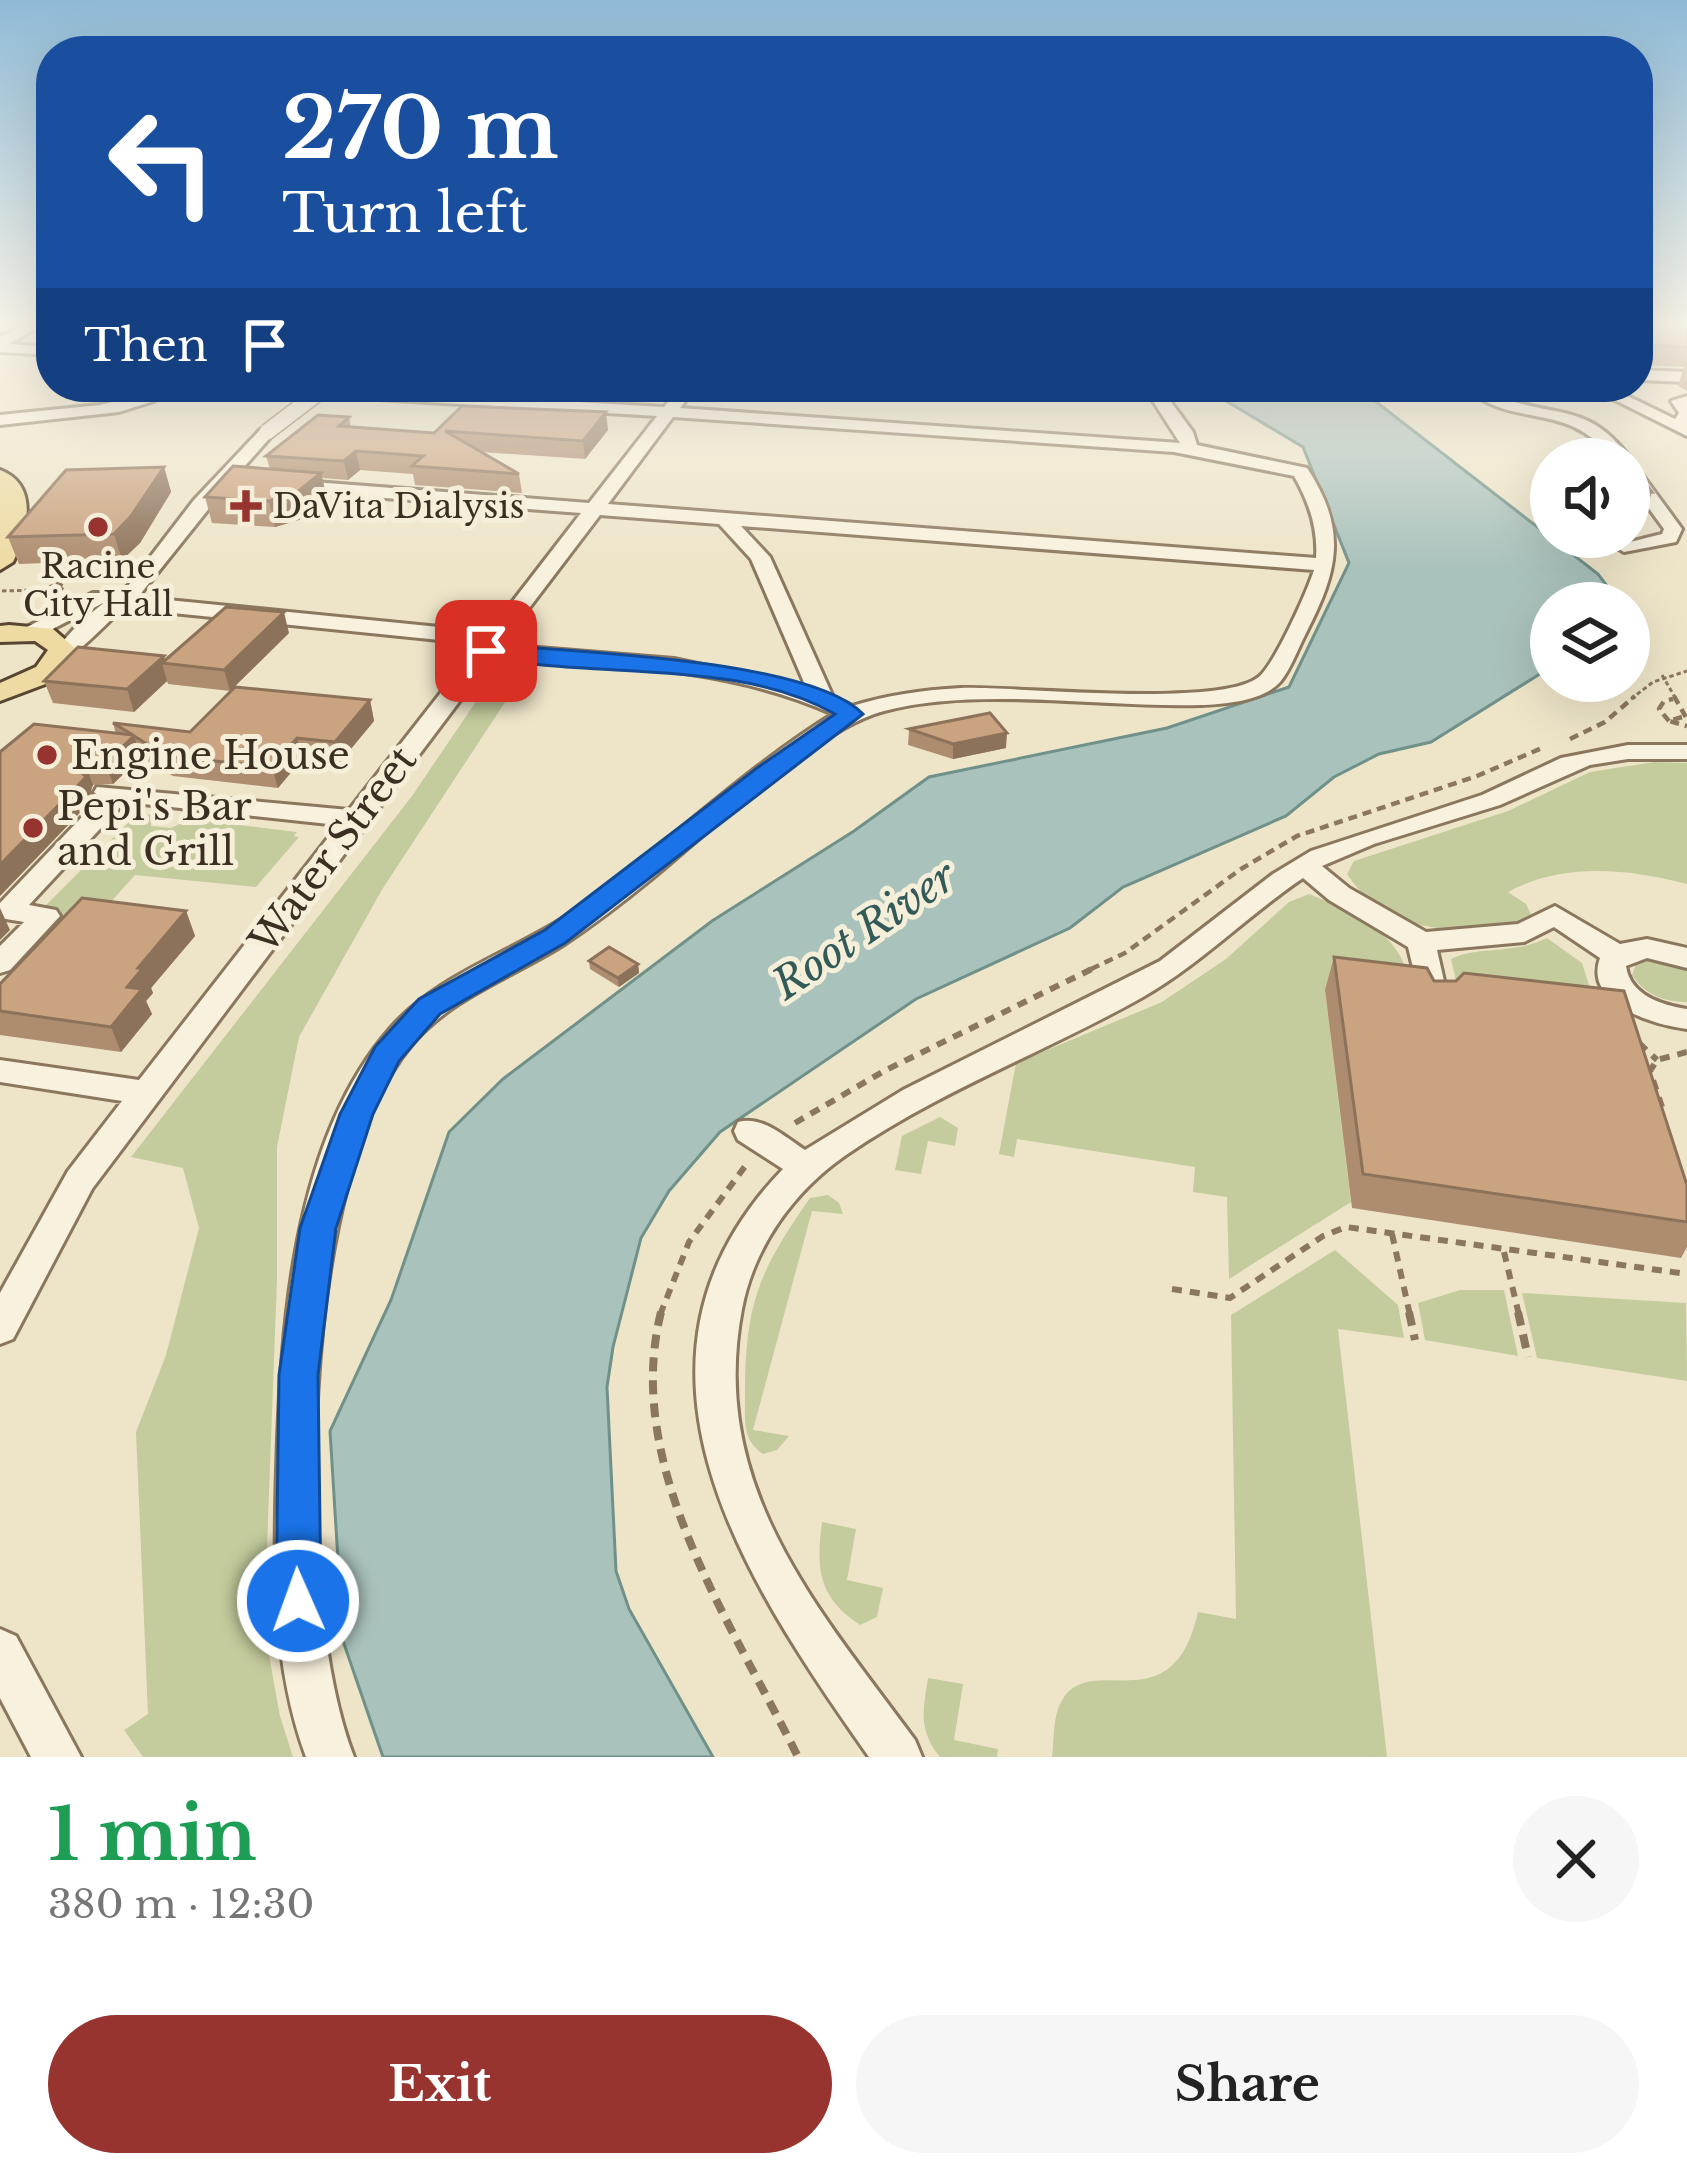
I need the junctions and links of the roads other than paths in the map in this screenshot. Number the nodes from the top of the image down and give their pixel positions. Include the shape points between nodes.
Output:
1 (138, 404) edge
2 (304, 404) edge
3 (514, 404) edge
4 (675, 404) edge
5 (1164, 404) edge
6 (1516, 404) edge
7 (1629, 404) edge
8 (1640, 404) edge
9 (668, 413) junction
10 (1653, 417) junction
11 (0, 421) edge
12 (1682, 429) edge
13 (1608, 438) edge
14 (1191, 452) junction
15 (0, 477) edge
16 (221, 480) junction
17 (1650, 498) edge
18 (200, 504) junction
19 (594, 509) junction
20 (725, 519) junction
21 (5, 531) edge
22 (1650, 541) edge
23 (0, 562) edge
24 (1325, 565) junction
25 (123, 602) junction
26 (12, 631) edge
27 (490, 645) junction
28 (62, 656) junction
29 (0, 692) edge
30 (822, 698) junction
31 (851, 714) junction
32 (1687, 752) edge
33 (357, 819) junction
34 (1304, 865) junction
35 (1421, 942) junction
36 (1617, 956) junction
37 (1687, 958) edge
38 (0, 962) edge
39 (1434, 1003) edge
40 (1687, 1019) edge
41 (0, 1071) edge
42 (147, 1093) junction
43 (759, 1137) road end
44 (806, 1167) junction
45 (0, 1328) edge
46 (0, 1652) edge
47 (57, 1757) edge
48 (330, 1757) edge
49 (898, 1757) edge

1 - 11 street
2 - 16 street, bridge
3 - 9 street
4 - 9 street, Water Street
5 - 14 street
6 - 13 street via 1578,416
7 - 10 street
8 - 10 street
9 - 14 street
9 - 19 street, Water Street
10 - 12 street
14 - 24 street via 1301,472 1324,530
15 - 21 main road via 18,511
16 - 18 street
16 - 19 street
17 - 22 street via 1673,529 1669,538
18 - 25 street
18 - 26 street via 97,600
19 - 20 street
19 - 27 street, Water Street
20 - 24 street
20 - 30 street via 760,557
21 - 23 main road via 11,542
24 - 31 street via 1271,680 1235,697 1111,702 932,694
25 - 27 street
25 - 28 street
26 - 28 main road via 57,640
27 - 30 street via 748,677
27 - 33 street, Water Street
28 - 29 main road via 42,676
30 - 31 street
31 - 48 street via 555,936 430,1006 386,1055 356,1114 318,1228 298,1375 300,1649
32 - 34 street via 1571,763 1502,796
33 - 38 street via 113,793 8,911 46,916
33 - 42 street, Water Street
34 - 35 street
34 - 44 street via 1169,968
35 - 36 street via 1525,933 1555,915
35 - 39 street
36 - 37 street via 1641,949
36 - 40 street via 1611,975 1627,997
41 - 42 street
42 - 45 street, Water Street via 80,1180
43 - 44 street
44 - 49 street via 780,1193 735,1268 716,1340 712,1417 767,1562
46 - 47 street

